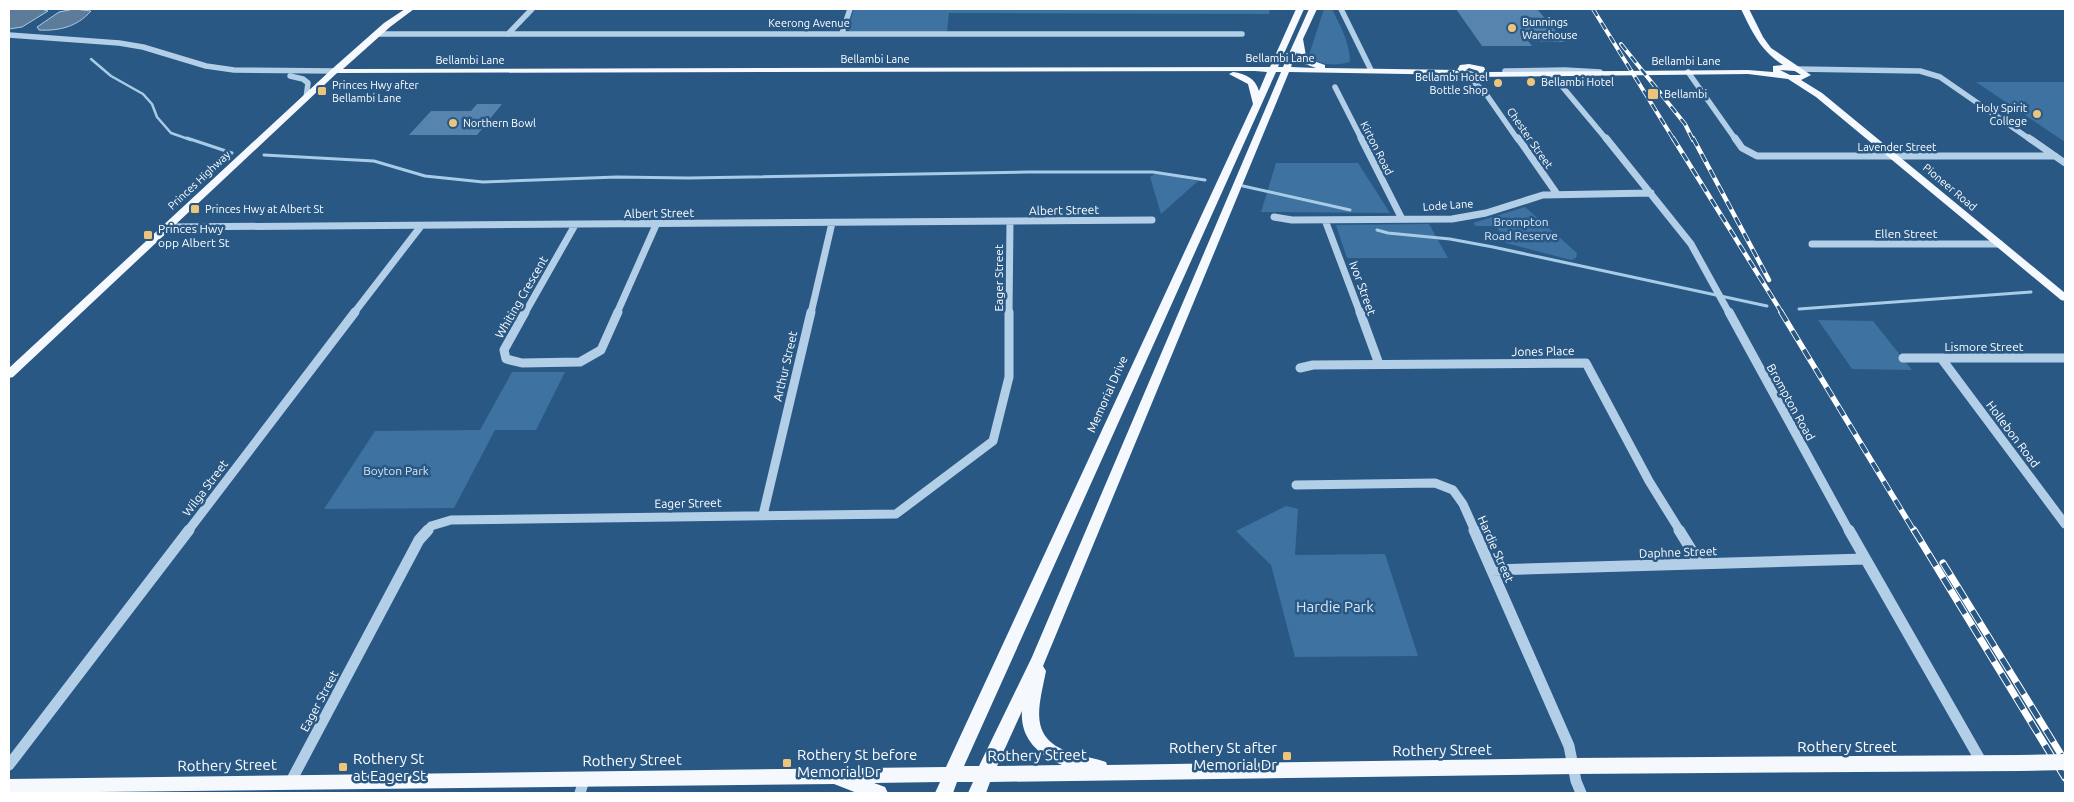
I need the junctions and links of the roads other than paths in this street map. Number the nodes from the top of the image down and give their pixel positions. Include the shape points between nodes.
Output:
1 (410, 9) edge
2 (532, 9) edge
3 (850, 9) edge
4 (1300, 9) edge
5 (1313, 9) edge
6 (1342, 9) edge
7 (1745, 9) edge
8 (842, 33) junction
9 (377, 34) junction
10 (508, 34) junction
11 (1242, 34) dead end
12 (9, 35) edge
13 (1300, 37) junction
14 (360, 49) junction
15 (1774, 57) junction
16 (1777, 68) junction
17 (1796, 68) junction
18 (1202, 70) junction
19 (1278, 70) junction
20 (1351, 70) junction
21 (1371, 70) junction
22 (449, 71) junction
23 (1465, 71) junction
24 (1505, 71) junction
25 (1840, 71) junction
26 (273, 72) junction
27 (335, 72) junction
28 (1480, 72) junction
29 (1535, 72) junction
30 (1550, 72) junction
31 (1600, 72) junction
32 (1688, 72) junction
33 (1748, 72) junction
34 (1806, 76) junction
35 (1787, 77) junction
36 (1335, 86) dead end
37 (1486, 94) junction
38 (1819, 95) junction
39 (306, 98) junction
40 (1256, 102) junction
41 (2055, 156) junction
42 (1894, 157) junction
43 (2065, 163) edge
44 (1651, 193) junction
45 (1557, 194) junction
46 (1274, 217) dead end
47 (1402, 219) junction
48 (1152, 220) dead end
49 (1325, 220) junction
50 (1010, 222) junction
51 (832, 223) junction
52 (575, 225) junction
53 (656, 225) junction
54 (420, 226) junction
55 (166, 227) junction
56 (1812, 244) dead end
57 (2000, 244) junction
58 (2065, 298) edge
59 (1903, 358) dead end
60 (1941, 358) junction
61 (2065, 358) edge
62 (1379, 364) junction
63 (1300, 368) dead end
64 (9, 374) edge
65 (1296, 486) dead end
66 (763, 514) junction
67 (2062, 515) edge
68 (2065, 524) edge
69 (1865, 559) junction
70 (1700, 564) junction
71 (1492, 570) junction
72 (1040, 656) junction
73 (2065, 762) edge
74 (1982, 763) junction
75 (9, 765) edge
76 (1574, 766) junction
77 (1130, 772) junction
78 (951, 775) junction
79 (984, 775) junction
80 (829, 776) junction
81 (290, 783) junction
82 (9, 787) edge
83 (582, 787) edge
84 (879, 793) edge
85 (944, 793) edge
86 (977, 793) edge
87 (1581, 793) edge

1 - 9 main road, Princes Highway
2 - 10 street
3 - 8 street
4 - 19 main road, Memorial Drive
5 - 13 main road, Memorial Drive
6 - 21 street
7 - 15 main road via 1761,44
8 - 10 street, Keerong Avenue
8 - 11 street, Keerong Avenue
9 - 10 street, Keerong Avenue
9 - 14 main road, Princes Highway
12 - 26 street via 119,43 212,67
13 - 19 main road, Memorial Drive
13 - 20 main road via 1304,60
14 - 22 main road via 359,59 365,65
14 - 27 main road, Princes Highway
15 - 16 main road
15 - 17 main road
16 - 17 main road, Pioneer Road
16 - 33 main road, Bellambi Lane
16 - 35 main road, Pioneer Road via 1778,73
17 - 25 street
17 - 34 main road, Pioneer Road
18 - 19 main road, Bellambi Lane
18 - 22 main road, Bellambi Lane
18 - 40 main road via 1247,78 1256,88
19 - 20 main road, Bellambi Lane
19 - 40 main road, Memorial Drive
19 - 72 main road, Memorial Drive
20 - 21 main road, Bellambi Lane
21 - 23 main road, Bellambi Lane
22 - 27 main road, Bellambi Lane
23 - 28 main road
23 - 37 street
24 - 28 main road
24 - 29 main road
24 - 31 street
25 - 34 street
25 - 41 street via 1931,73
26 - 27 street
26 - 39 street via 305,80 309,87
27 - 39 main road, Princes Highway
28 - 29 main road
28 - 37 street
29 - 30 main road, Bellambi Lane
30 - 31 main road, Bellambi Lane
30 - 44 street, Brompton Road
31 - 32 main road, Bellambi Lane
32 - 33 main road, Bellambi Lane
32 - 42 street, Lavender Street via 1742,148 1751,154 1765,157
33 - 35 main road, Bellambi Lane
34 - 35 main road
34 - 38 main road, Pioneer Road
35 - 38 main road, Pioneer Road
36 - 47 street, Kirton Road
37 - 45 street, Chester Street
38 - 42 main road, Pioneer Road
39 - 55 main road, Princes Highway
40 - 78 main road, Memorial Drive
41 - 42 street, Lavender Street
41 - 43 street
42 - 57 main road, Pioneer Road
44 - 45 street, Lode Lane
44 - 69 street, Brompton Road via 1691,244
45 - 47 street, Lode Lane via 1530,198 1472,216
46 - 49 street, Lode Lane
47 - 49 street, Lode Lane
48 - 50 street, Albert Street
49 - 62 street, Ivor Street
50 - 51 street, Albert Street
50 - 66 street, Eager Street via 1009,377 993,441 896,514
51 - 53 street, Albert Street
51 - 66 street, Arthur Street
52 - 53 street, Albert Street
52 - 53 street, Whiting Crescent via 504,350 506,359 522,363 580,362 601,350
52 - 54 street, Albert Street
54 - 55 street, Albert Street
54 - 75 street, Wilga Street
55 - 64 main road, Princes Highway
56 - 57 street, Ellen Street
57 - 58 main road, Pioneer Road
59 - 60 street, Lismore Street
60 - 61 street, Lismore Street
60 - 67 street, Hollebon Road
62 - 63 street, Jones Place
62 - 70 street, Jones Place via 1586,363 1649,481
65 - 71 street, Hardie Street via 1435,483 1447,486 1463,504
66 - 81 street, Eager Street via 450,520 431,526 419,540
67 - 68 street, Hollebon Road
69 - 70 street, Daphne Street
69 - 74 street, Brompton Road
70 - 71 street, Daphne Street
71 - 76 street, Hardie Street via 1569,746
72 - 77 main road via 1030,721 1039,740 1063,758
72 - 79 main road, Memorial Drive
73 - 74 main road, Rothery Street, bridge
74 - 76 main road, Rothery Street
76 - 77 main road, Rothery Street
76 - 87 street, Hardie Street
77 - 79 main road, Rothery Street
78 - 79 main road, Rothery Street
78 - 80 main road, Rothery Street
78 - 85 main road, Memorial Drive
79 - 86 main road, Memorial Drive
80 - 83 main road, Rothery Street
80 - 84 main road
81 - 82 main road, Rothery Street
81 - 83 main road, Rothery Street

